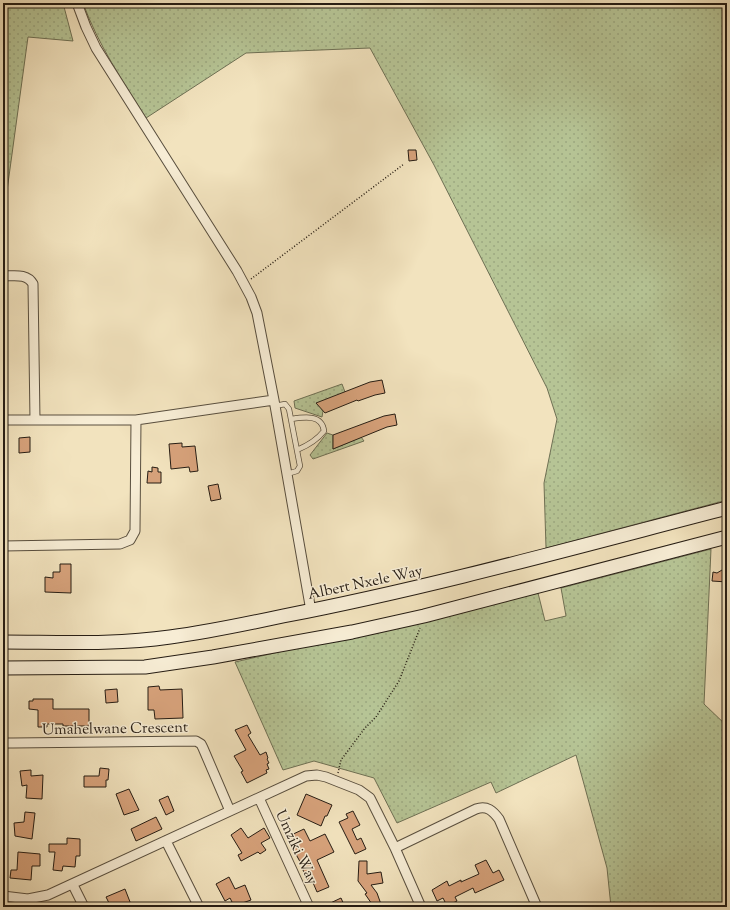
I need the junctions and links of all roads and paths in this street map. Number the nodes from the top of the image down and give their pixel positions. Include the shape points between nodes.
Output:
1 (77, 3) edge
2 (404, 164) dead end
3 (3, 276) edge
4 (245, 284) junction
5 (275, 403) junction
6 (291, 419) junction
7 (3, 420) edge
8 (35, 420) junction
9 (136, 420) junction
10 (297, 450) junction
11 (287, 474) junction
12 (727, 508) edge
13 (727, 536) edge
14 (3, 546) edge
15 (311, 611) junction
16 (424, 616) junction
17 (3, 642) edge
18 (3, 668) edge
19 (3, 746) edge
20 (335, 780) junction
21 (259, 798) junction
22 (230, 811) junction
23 (166, 840) junction
24 (394, 848) junction
25 (73, 885) junction
26 (3, 896) edge
27 (84, 907) edge
28 (199, 907) edge
29 (309, 907) edge
30 (421, 907) edge
31 (537, 907) edge

1 - 4 street via 96,48
2 - 4 path
3 - 8 street via 27,277 33,284
4 - 5 street via 257,313
5 - 6 lane via 285,404
5 - 9 street
5 - 11 street
6 - 10 lane
6 - 10 lane via 312,418 320,420 323,425 324,431 319,437
7 - 8 street
8 - 9 street
9 - 14 street via 135,531 130,540 120,544
10 - 11 lane via 300,466 297,471
11 - 15 street
12 - 15 main road, Albert Nxele Way via 425,586
13 - 16 main road
15 - 17 main road, Albert Nxele Way via 171,637 110,642
16 - 18 main road via 352,632 145,667
16 - 20 path via 398,681 376,717 341,760
19 - 22 street, Umahelwane Crescent via 6,743 196,741 203,748
20 - 21 street via 317,775 306,776
20 - 24 street via 359,790 370,798
21 - 22 street
21 - 29 street, Umziki Way
22 - 23 street
23 - 25 street
23 - 28 street
24 - 30 street
24 - 31 street via 476,809 487,808 499,819
25 - 26 street via 36,898
25 - 27 street

